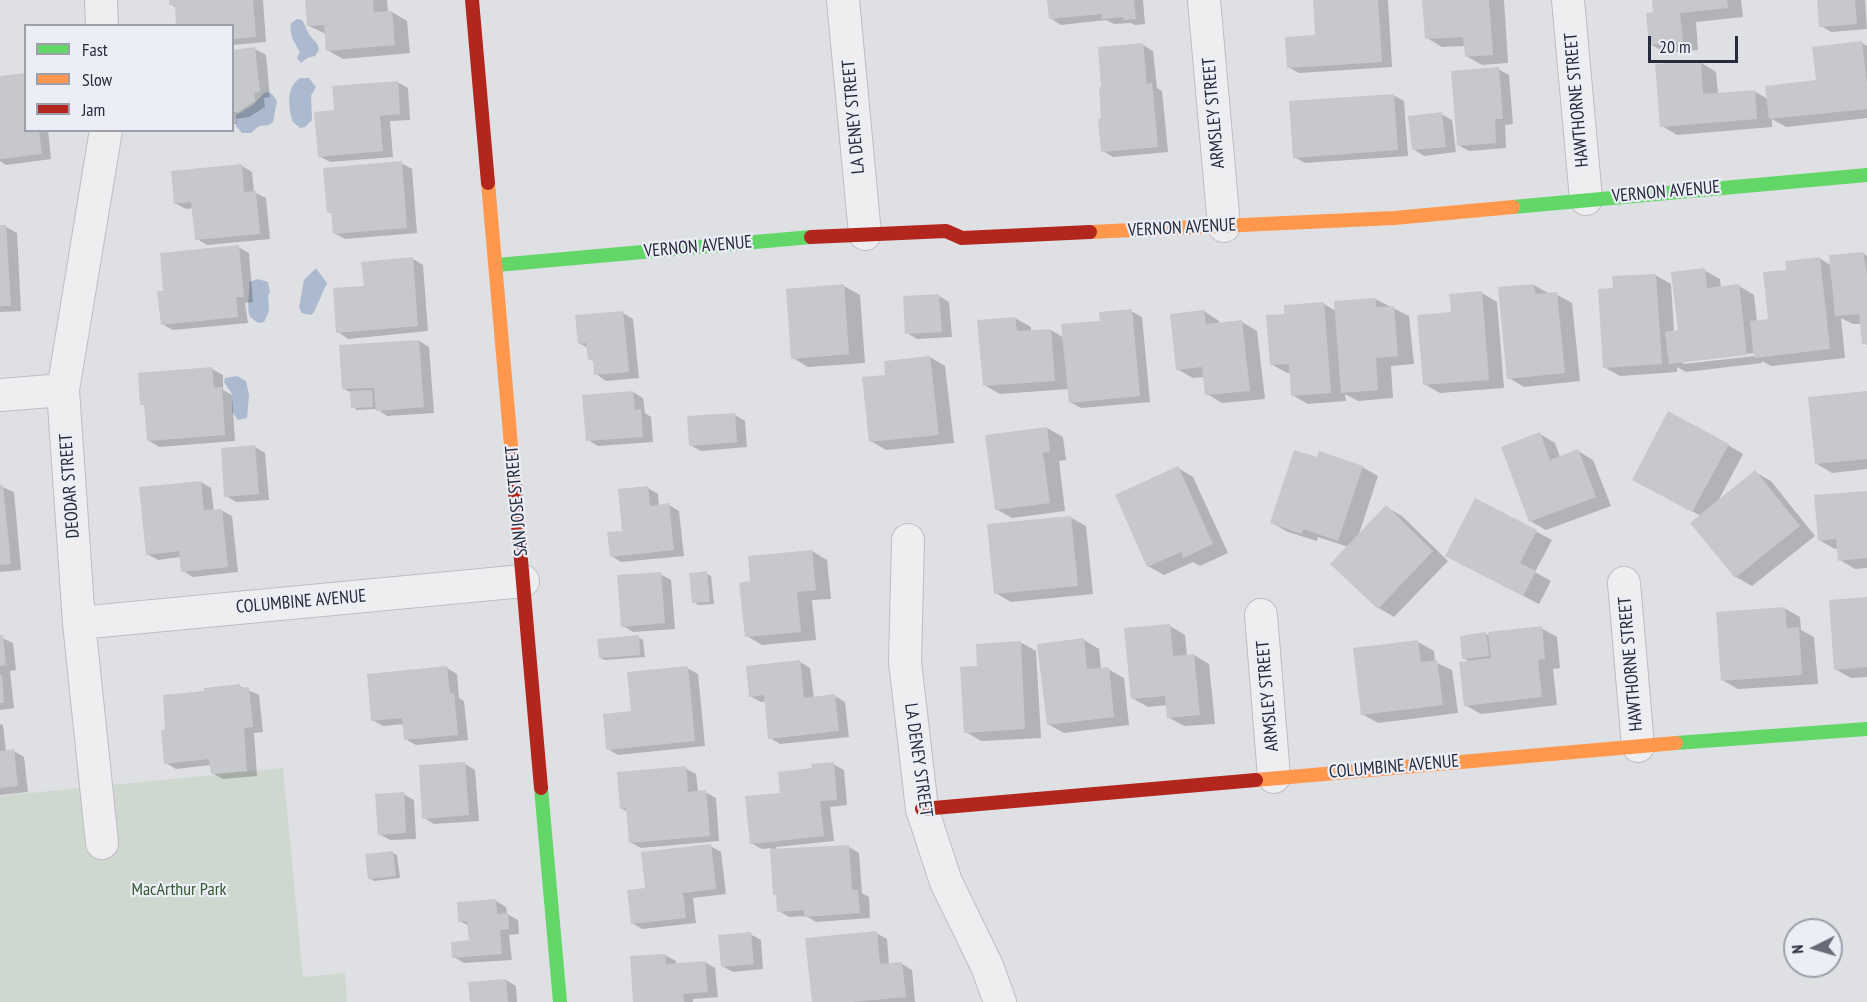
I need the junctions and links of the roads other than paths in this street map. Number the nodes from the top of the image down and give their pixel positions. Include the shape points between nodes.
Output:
1 (101, 0) edge
2 (472, 0) edge
3 (843, 0) edge
4 (1204, 0) edge
5 (1568, 0) edge
6 (102, 24) edge
7 (106, 132) edge
8 (1867, 175) edge
9 (1586, 199) junction
10 (1224, 226) junction
11 (865, 234) junction
12 (497, 265) junction
13 (63, 390) junction
14 (0, 395) edge
15 (908, 540) dead end
16 (524, 581) junction
17 (1624, 583) dead end
18 (1261, 615) dead end
19 (79, 623) junction
20 (1867, 729) edge
21 (1638, 746) junction
22 (1275, 777) junction
23 (922, 809) junction
24 (102, 843) dead end
25 (560, 1002) edge
26 (1000, 1002) edge

1 - 6 street
2 - 12 street, SAN JOSE STREET
3 - 11 street, LA DENEY STREET
4 - 10 street, ARMSLEY STREET
5 - 9 street, HAWTHORNE STREET
7 - 13 street, DEODAR STREET
8 - 9 street, VERNON AVENUE
9 - 10 street, VERNON AVENUE via 1394,218
10 - 11 street, VERNON AVENUE via 962,237 946,231
11 - 12 street, VERNON AVENUE
12 - 16 street, SAN JOSE STREET
13 - 14 street
13 - 19 street, DEODAR STREET
15 - 23 street, LA DENEY STREET via 904,662
16 - 19 street, COLUMBINE AVENUE
16 - 25 street, SAN JOSE STREET
17 - 21 street, HAWTHORNE STREET
18 - 22 street, ARMSLEY STREET
19 - 24 street, DEODAR STREET
20 - 21 street, COLUMBINE AVENUE
21 - 22 street, COLUMBINE AVENUE
22 - 23 street, COLUMBINE AVENUE
23 - 26 street, LA DENEY STREET via 946,882

